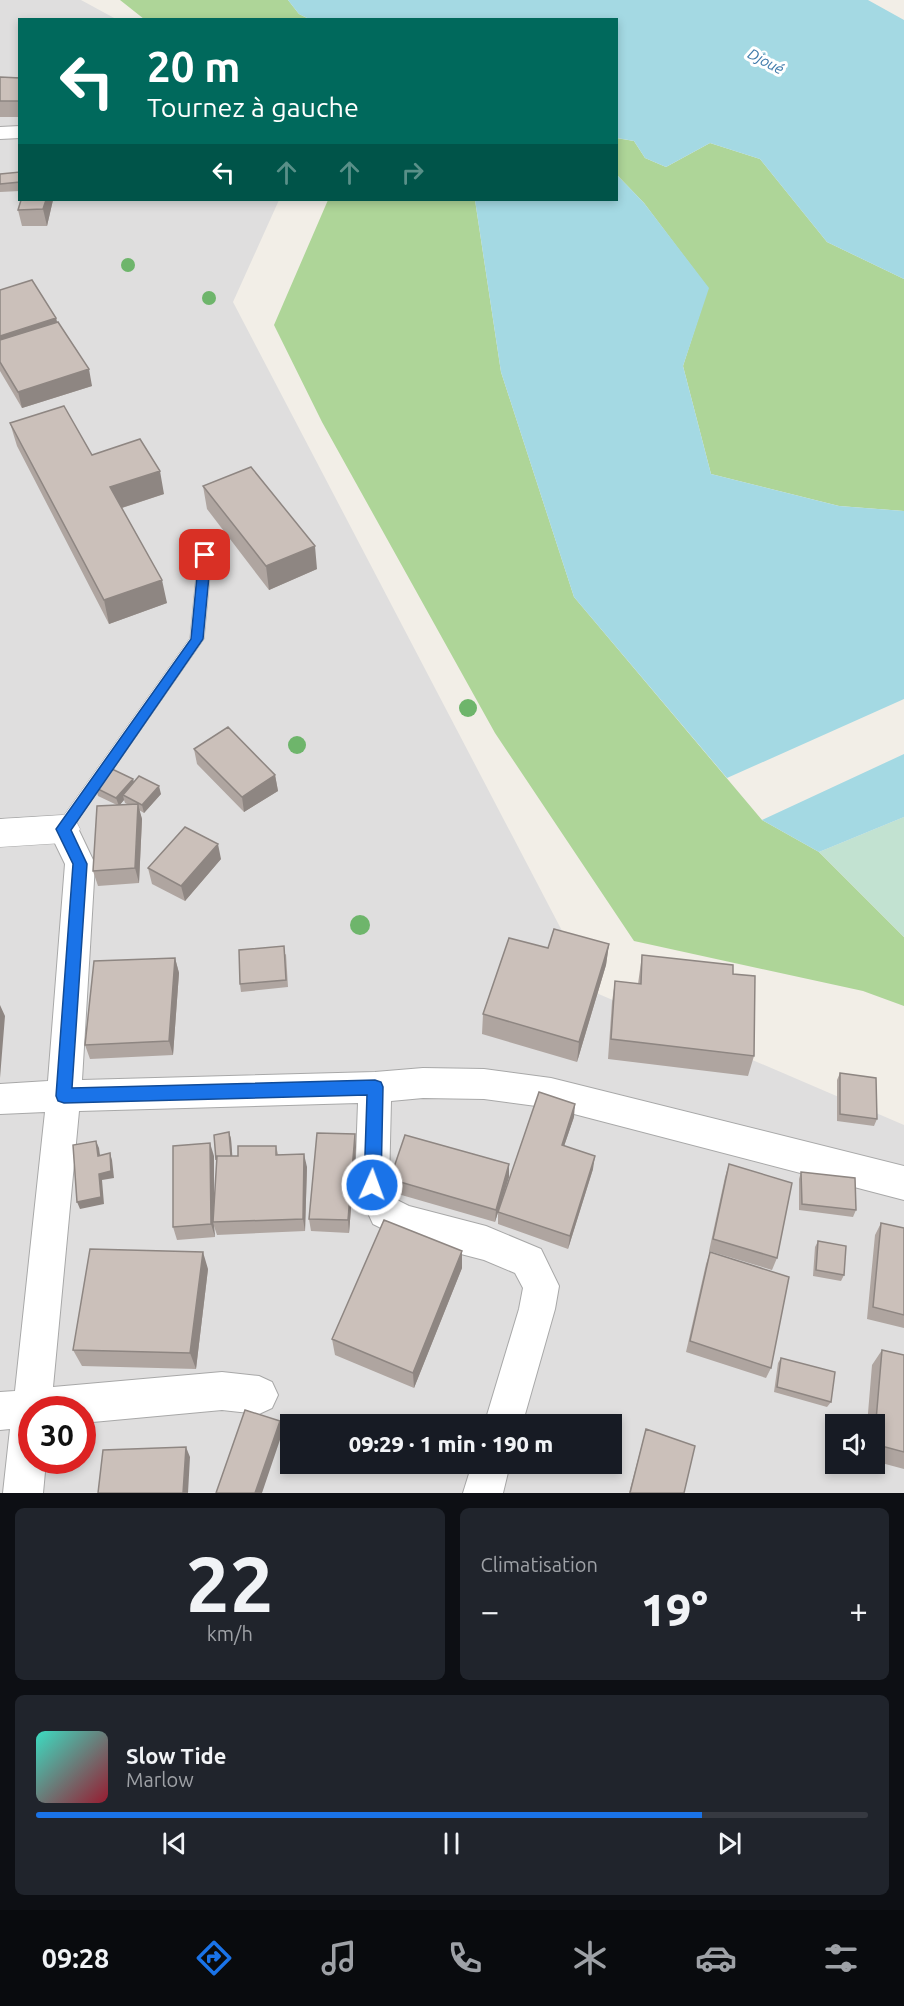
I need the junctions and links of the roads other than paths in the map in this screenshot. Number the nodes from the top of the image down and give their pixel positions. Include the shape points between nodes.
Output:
1 (18, 132) edge
2 (0, 133) edge
3 (205, 555) dead end
4 (63, 829) junction
5 (0, 833) edge
6 (375, 1087) junction
7 (64, 1096) junction
8 (0, 1099) edge
9 (904, 1183) edge
10 (259, 1395) dead end
11 (15, 1410) edge
12 (506, 1414) edge
13 (488, 1474) edge
14 (23, 1493) edge
15 (483, 1493) edge

1 - 2 street
3 - 4 lane via 197,639
4 - 5 street
4 - 7 street via 80,864
6 - 7 street
6 - 9 street via 484,1084 551,1093
6 - 12 street via 372,1185 385,1212 404,1222 486,1243 528,1260 541,1286
7 - 8 street
7 - 11 street
10 - 11 street via 222,1391
11 - 14 street
13 - 15 street

